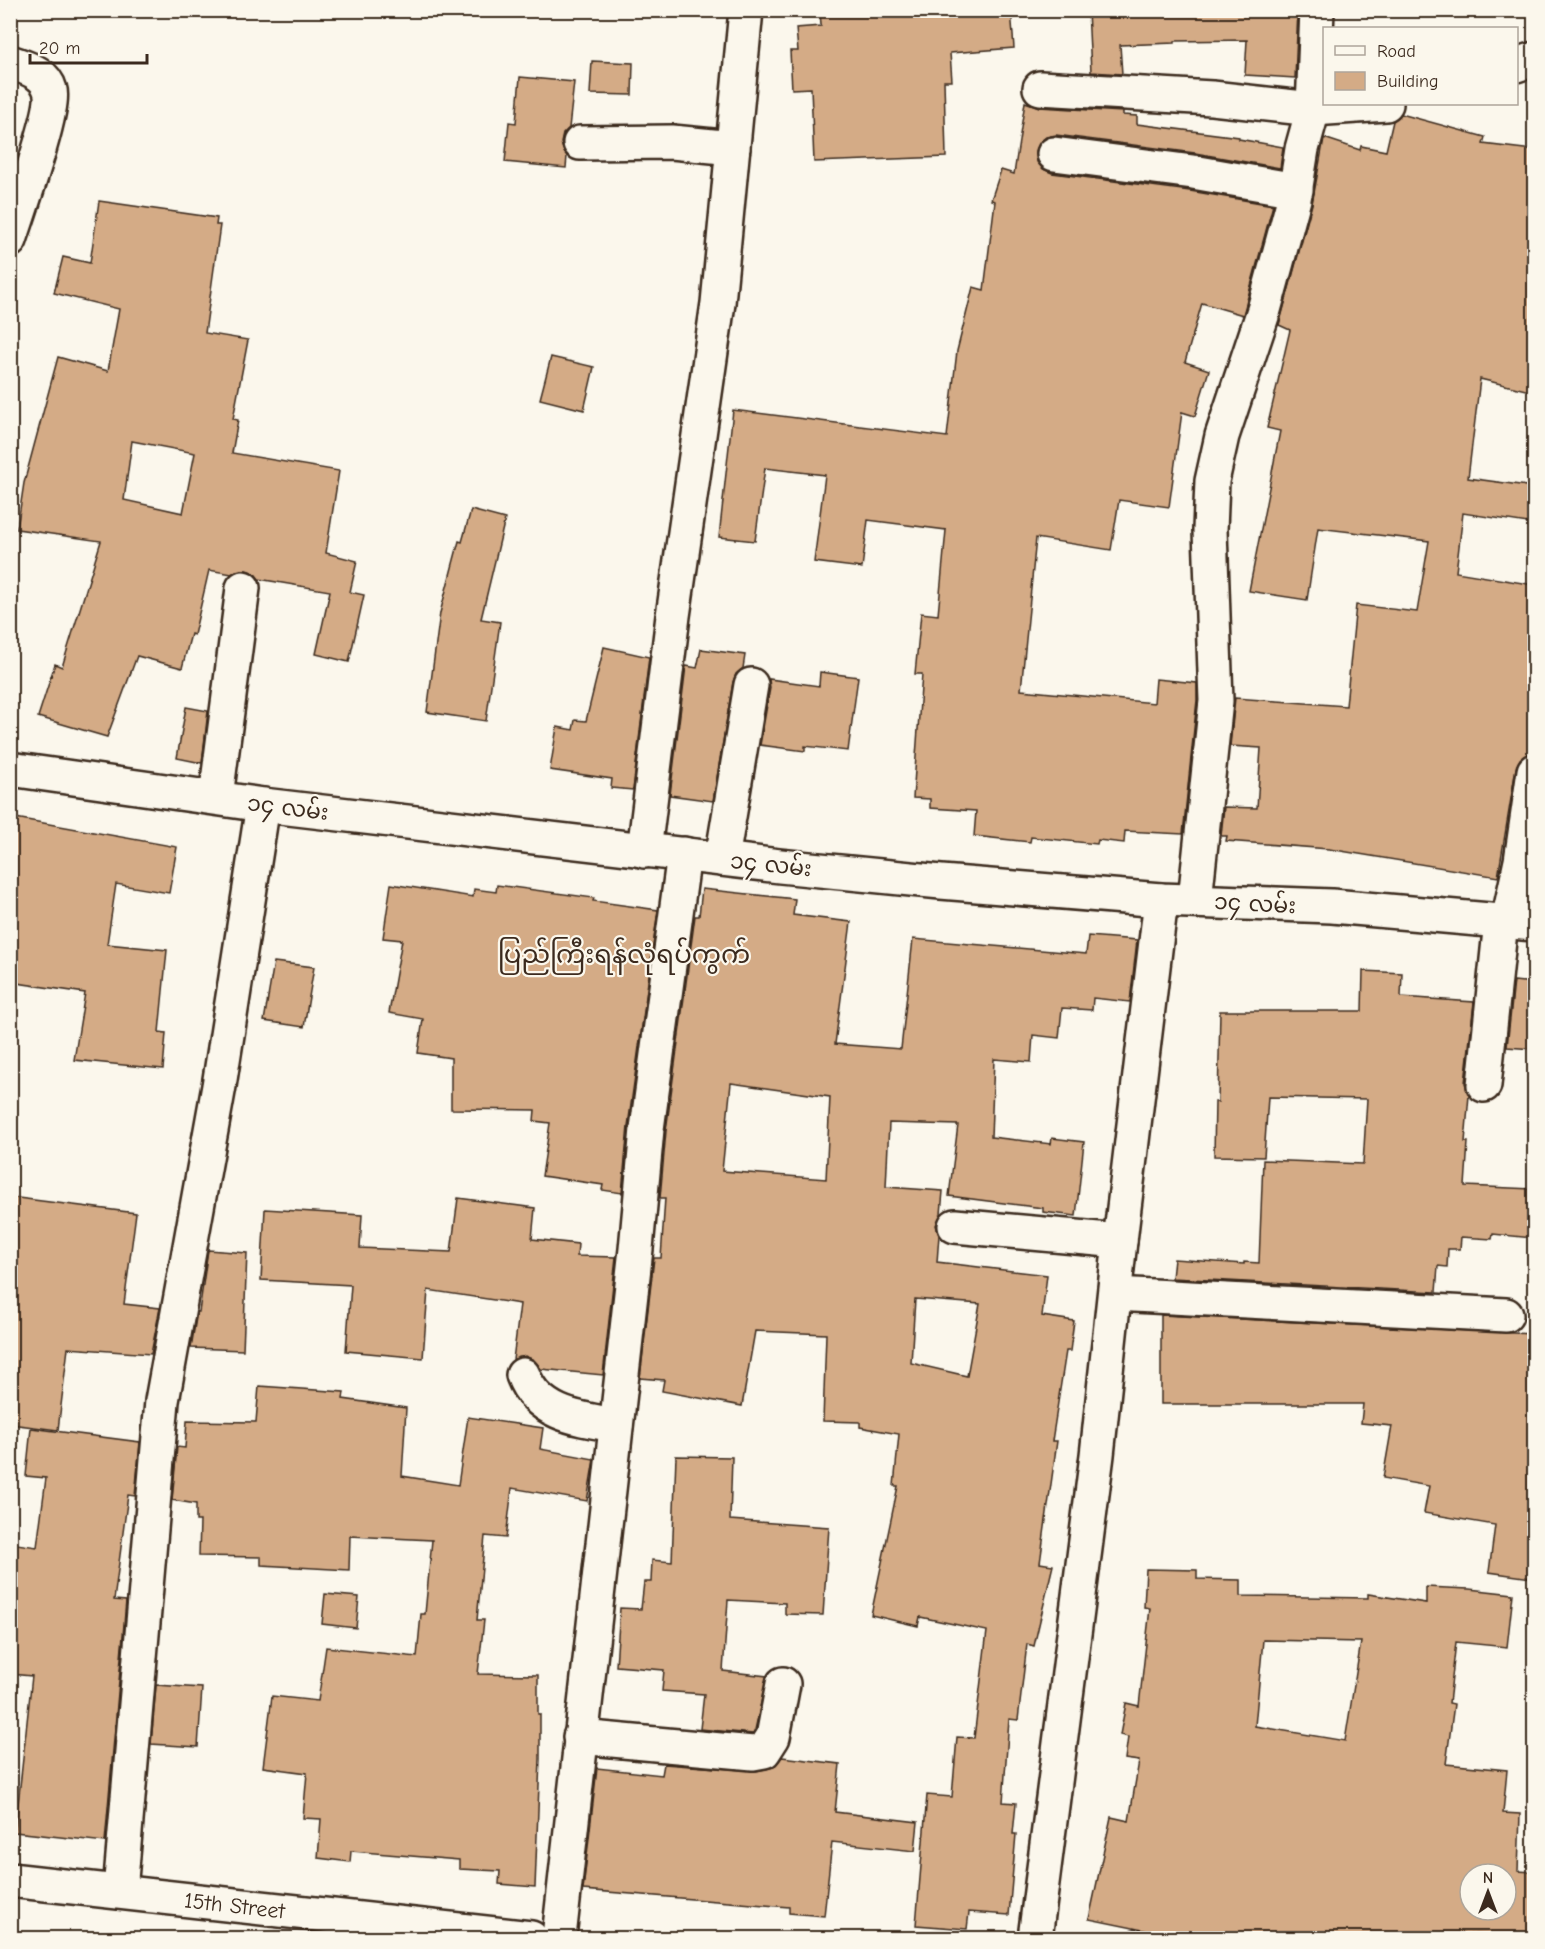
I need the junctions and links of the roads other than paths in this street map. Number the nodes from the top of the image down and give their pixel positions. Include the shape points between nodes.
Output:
1 (746, 10) edge
2 (1317, 10) edge
3 (1534, 59) edge
4 (10, 62) edge
5 (1518, 64) edge
6 (1040, 88) dead end
7 (1371, 105) edge
8 (1313, 109) junction
9 (580, 143) dead end
10 (733, 148) junction
11 (1054, 154) dead end
12 (1296, 190) junction
13 (10, 240) edge
14 (243, 588) dead end
15 (751, 685) dead end
16 (10, 769) edge
17 (1534, 771) edge
18 (216, 797) junction
19 (263, 805) junction
20 (644, 851) junction
21 (684, 855) junction
22 (722, 859) junction
23 (1161, 900) junction
24 (1195, 900) junction
25 (1514, 922) edge
26 (1484, 1085) dead end
27 (955, 1226) dead end
28 (1120, 1241) junction
29 (1115, 1294) junction
30 (1506, 1315) dead end
31 (523, 1375) dead end
32 (616, 1425) junction
33 (783, 1684) dead end
34 (580, 1737) junction
35 (10, 1880) edge
36 (120, 1891) junction
37 (304, 1926) edge
38 (550, 1938) edge
39 (1035, 1938) edge

1 - 10 street
2 - 8 street
3 - 5 street
4 - 13 street via 41,74 51,90 49,117
6 - 8 street via 1212,98
7 - 8 street
8 - 12 street
9 - 10 street via 672,142
10 - 20 street via 718,303
11 - 12 street
12 - 24 street via 1264,310 1222,435 1212,481 1216,701
14 - 18 street
15 - 22 street
16 - 18 street, ၁၄ လမ်း
17 - 25 street
18 - 19 street, ၁၄ လမ်း
19 - 20 street, ၁၄ လမ်း
19 - 36 street via 219,1086 162,1401
20 - 21 street, ၁၄ လမ်း
21 - 22 street, ၁၄ လမ်း
21 - 32 street via 647,1130
22 - 23 street, ၁၄ လမ်း
23 - 24 street, ၁၄ လမ်း
23 - 28 street
24 - 25 street, ၁၄ လမ်း via 1332,906
25 - 26 street
27 - 28 street
28 - 29 street
29 - 30 street
29 - 39 street
31 - 32 street via 529,1391 554,1410 573,1418
32 - 34 street
33 - 34 street via 772,1737 764,1751
34 - 38 street
35 - 36 street, 15th Street
36 - 37 street, 15th Street
37 - 38 street, 15th Street

